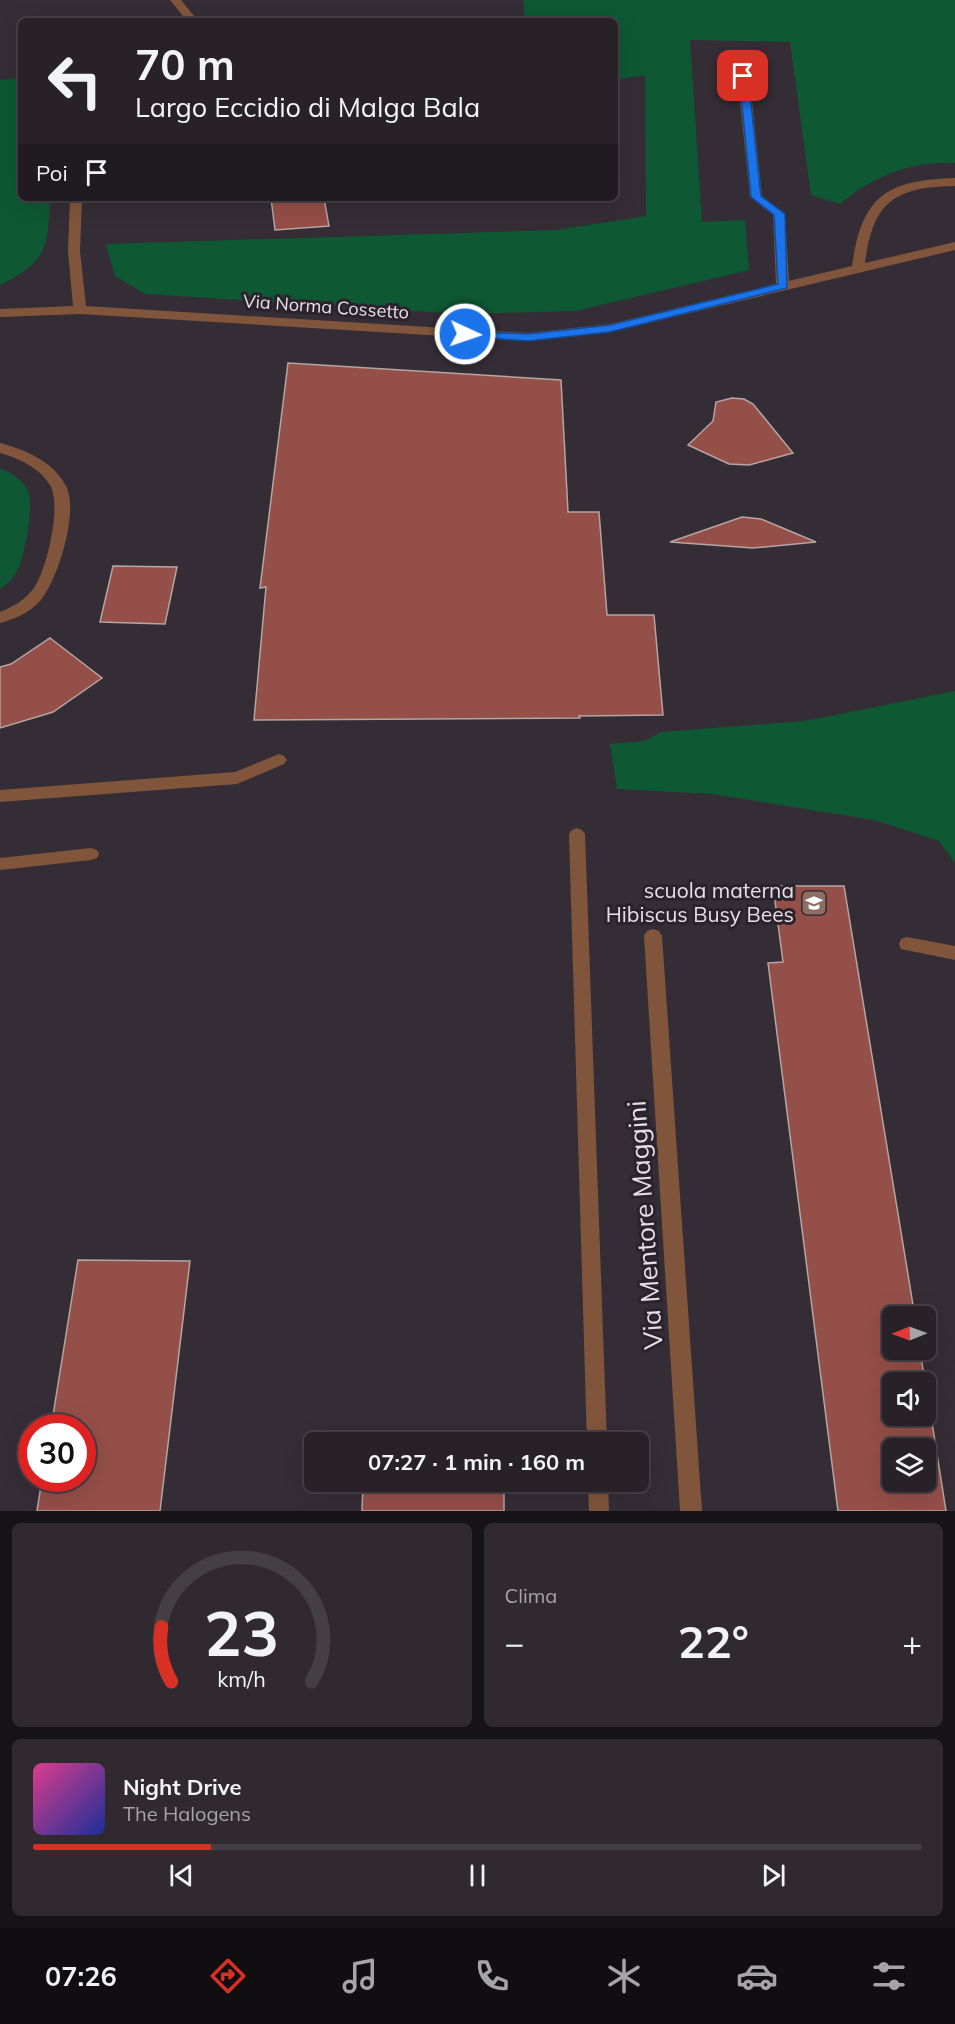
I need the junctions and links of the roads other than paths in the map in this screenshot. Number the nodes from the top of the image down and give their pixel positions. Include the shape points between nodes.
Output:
1 (176, 0) edge
2 (191, 18) edge
3 (741, 54) dead end
4 (955, 182) edge
5 (76, 201) edge
6 (955, 246) edge
7 (858, 268) junction
8 (783, 286) junction
9 (80, 310) junction
10 (0, 313) edge
11 (0, 448) edge
12 (0, 618) edge
13 (279, 760) dead end
14 (0, 796) edge
15 (577, 834) dead end
16 (92, 854) dead end
17 (0, 864) edge
18 (653, 936) dead end
19 (907, 944) dead end
20 (955, 953) edge
21 (597, 1432) edge
22 (598, 1492) edge
23 (599, 1511) edge
24 (691, 1511) edge

1 - 2 street
3 - 8 street via 756,197 779,214
4 - 7 street via 904,188 889,198 872,214
5 - 9 street via 74,251
6 - 7 street, Via Norma Cossetto
7 - 8 street, Via Norma Cossetto
8 - 9 street, Via Norma Cossetto via 610,328 528,338
9 - 10 street, Via Norma Cossetto
11 - 12 street via 45,468 59,489 63,509 43,589 32,602
13 - 14 lane via 237,778
15 - 21 lane
16 - 17 lane
18 - 24 street, Via Mentore Maggini
19 - 20 lane
22 - 23 lane

